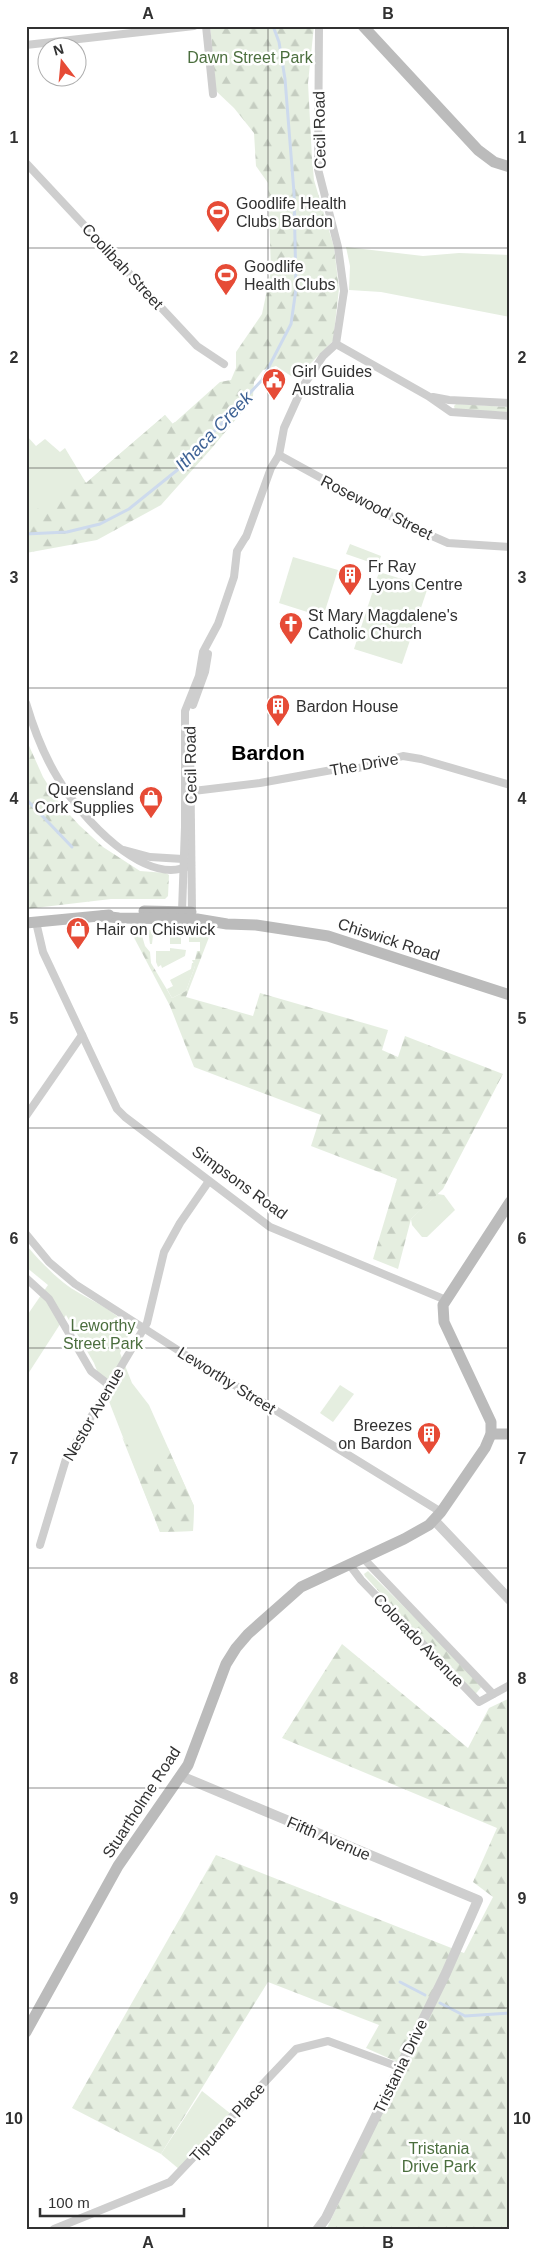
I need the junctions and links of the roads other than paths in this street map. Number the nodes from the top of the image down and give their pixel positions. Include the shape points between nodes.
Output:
1 (194, 26) edge
2 (206, 26) edge
3 (319, 26) edge
4 (363, 26) edge
5 (26, 45) edge
6 (213, 94) dead end
7 (26, 163) edge
8 (510, 167) edge
9 (336, 344) junction
10 (224, 364) dead end
11 (428, 396) junction
12 (510, 403) edge
13 (510, 416) edge
14 (279, 455) junction
15 (510, 548) edge
16 (26, 703) edge
17 (510, 785) edge
18 (188, 792) junction
19 (124, 850) junction
20 (183, 859) junction
21 (190, 865) junction
22 (182, 869) junction
23 (187, 914) junction
24 (31, 922) edge
25 (510, 995) edge
26 (82, 1035) junction
27 (26, 1116) edge
28 (209, 1181) junction
29 (510, 1202) edge
30 (26, 1234) edge
31 (26, 1278) edge
32 (446, 1300) junction
33 (144, 1328) junction
34 (109, 1385) junction
35 (491, 1434) junction
36 (510, 1434) edge
37 (437, 1516) junction
38 (40, 1545) dead end
39 (363, 1558) junction
40 (349, 1564) junction
41 (510, 1600) edge
42 (510, 1685) edge
43 (493, 1694) junction
44 (181, 1776) junction
45 (478, 1900) joint
46 (26, 2032) edge
47 (399, 2066) junction
48 (54, 2229) edge
49 (317, 2230) edge

1 - 5 street
2 - 6 street
3 - 9 street, Cecil Road via 318,169 338,247 344,291
4 - 8 main road via 478,150 494,162
7 - 10 street, Coolibah Street via 197,346
9 - 11 street
9 - 14 street, Cecil Road via 322,356 303,386 284,428
11 - 12 street
11 - 13 street via 456,413
14 - 15 street, Rosewood Street via 407,525 448,543
14 - 18 street, Cecil Road via 271,468 246,537 237,551 234,577 218,624 203,652 199,676 185,711
16 - 19 street via 33,726 60,782 88,818
17 - 18 street, The Drive via 403,756 355,769 329,770
18 - 20 street, Cecil Road
18 - 21 street, Cecil Road
19 - 20 street via 145,857
19 - 22 street via 145,865
20 - 21 street
20 - 22 street, Cecil Road
21 - 22 street
21 - 23 street, Cecil Road
22 - 23 street, Cecil Road
23 - 24 main road, Chiswick Road via 120,912
23 - 25 main road, Chiswick Road via 228,917 328,936
24 - 26 street, Simpsons Road
26 - 27 street
26 - 28 street, Simpsons Road via 120,1113
28 - 32 street, Simpsons Road via 270,1227
28 - 33 street, Nestor Avenue via 180,1222 164,1252
29 - 32 main road
30 - 33 street, Leworthy Street via 60,1273
31 - 34 street via 49,1300 91,1371
32 - 35 main road via 442,1316 490,1420
33 - 34 street, Nestor Avenue
33 - 37 street, Leworthy Street
34 - 38 street, Nestor Avenue via 66,1459
35 - 36 main road
35 - 37 main road, Stuartholme Road via 477,1461
37 - 39 main road, Stuartholme Road via 414,1534
37 - 41 street
39 - 40 main road, Stuartholme Road
39 - 43 street, Colorado Avenue
40 - 43 street, Colorado Avenue via 479,1702
40 - 44 main road, Stuartholme Road via 301,1587 241,1641 226,1664 194,1753
42 - 43 street, Colorado Avenue
44 - 45 street, Fifth Avenue
44 - 46 main road, Stuartholme Road via 118,1866
45 - 47 street, Tristania Drive
47 - 48 street, Tipuana Place via 328,2041 296,2049 170,2182
47 - 49 street, Tristania Drive via 326,2218

